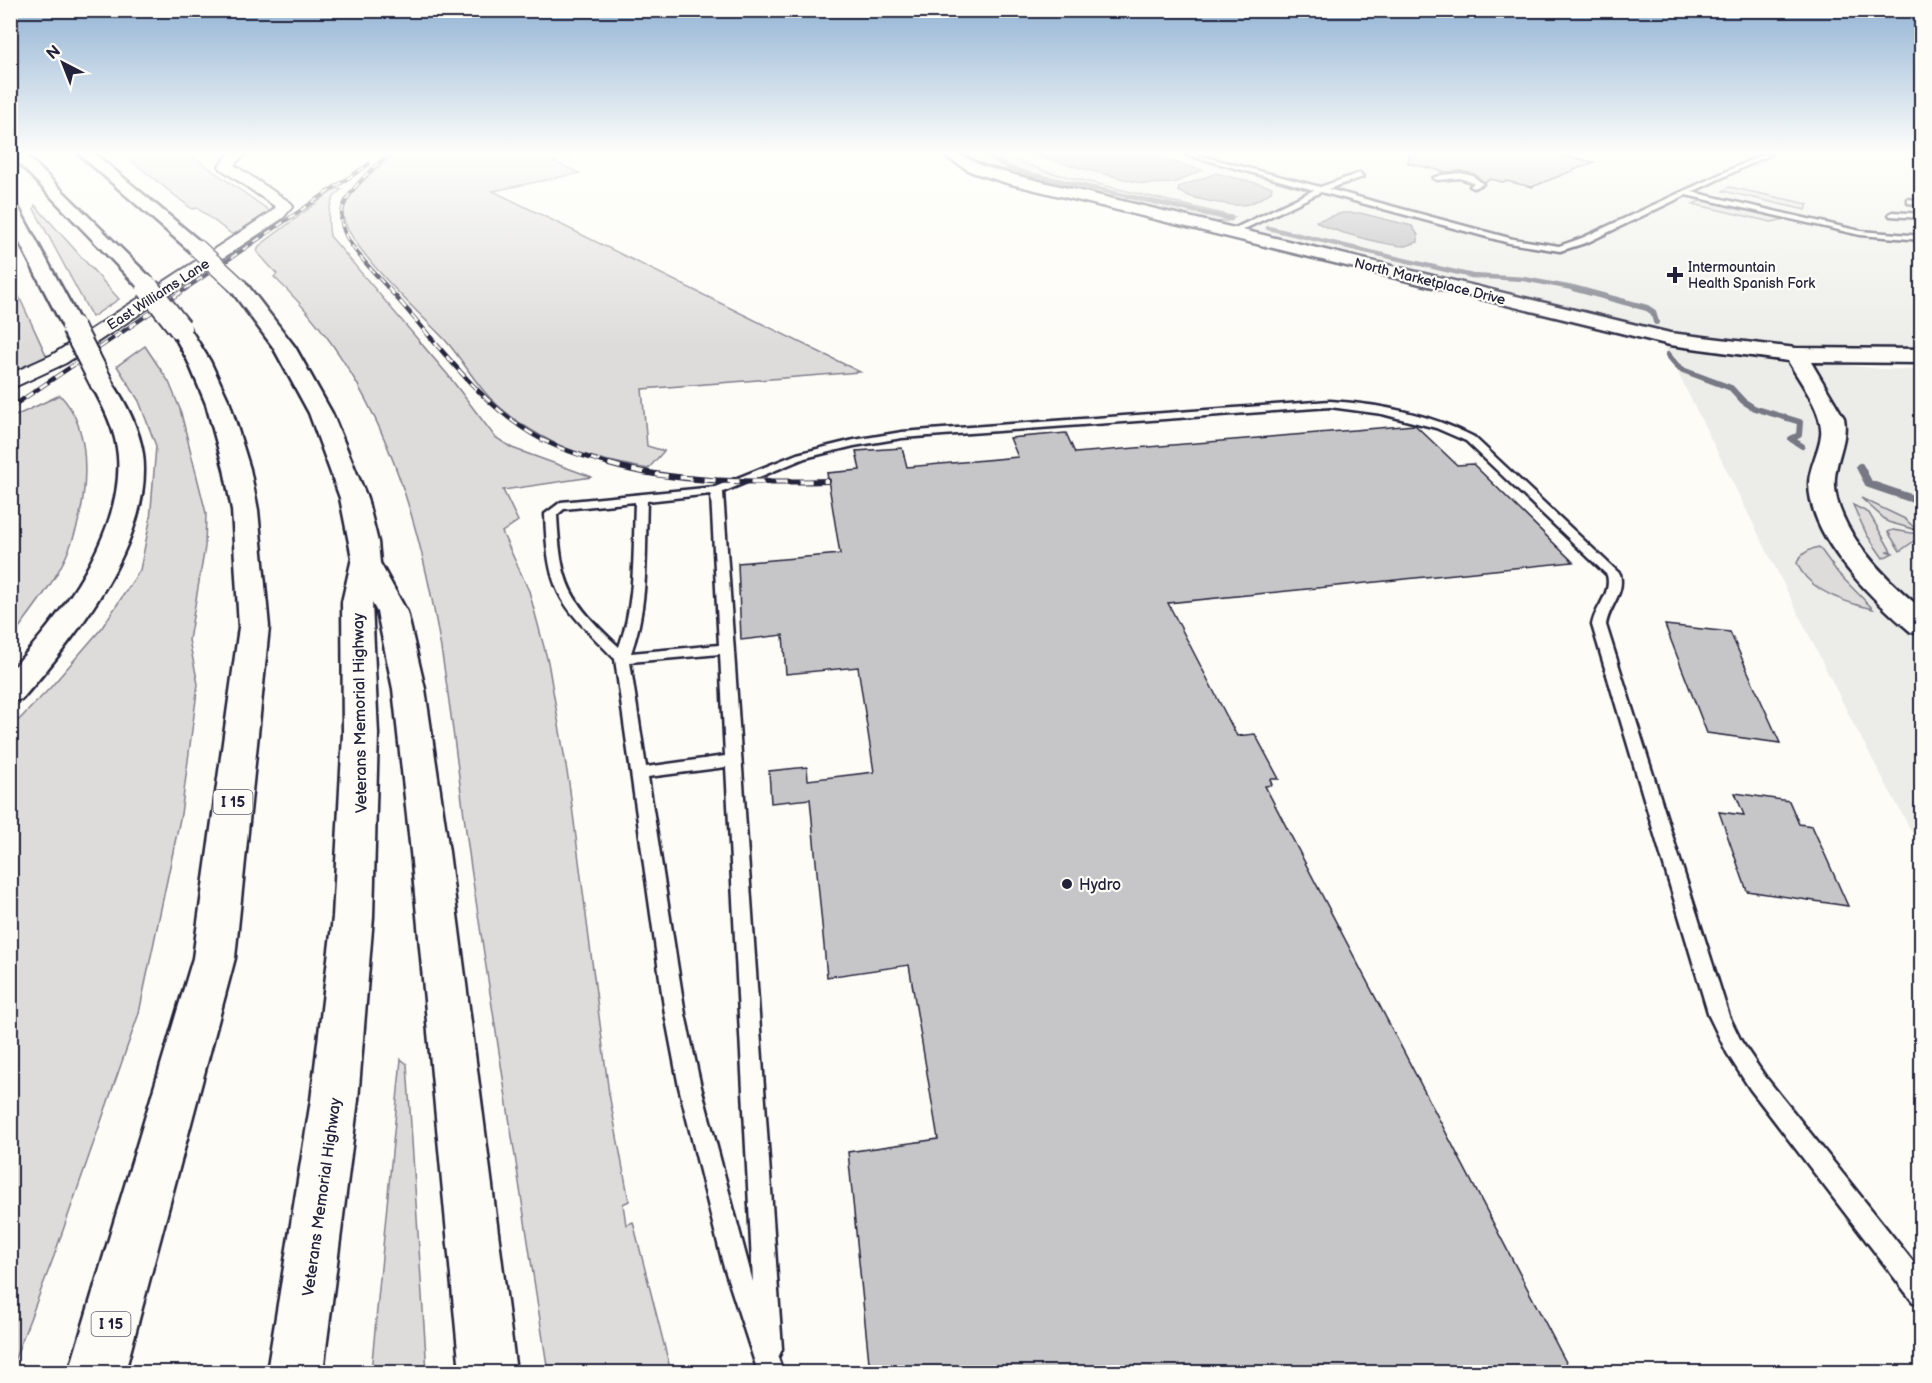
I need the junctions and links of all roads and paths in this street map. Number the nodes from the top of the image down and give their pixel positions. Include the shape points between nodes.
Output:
1 (16, 219) edge
2 (82, 219) edge
3 (163, 219) edge
4 (272, 219) edge
5 (1172, 219) edge
6 (1261, 219) edge
7 (1429, 219) edge
8 (1631, 219) edge
9 (1809, 219) edge
10 (1819, 219) edge
11 (1922, 229) edge
12 (1870, 231) junction
13 (1232, 233) junction
14 (1922, 238) edge
15 (1796, 355) junction
16 (1922, 356) edge
17 (10, 383) edge
18 (717, 490) junction
19 (641, 497) junction
20 (366, 563) junction
21 (1922, 625) edge
22 (728, 648) junction
23 (622, 658) junction
24 (10, 692) edge
25 (734, 760) junction
26 (639, 773) junction
27 (1922, 1293) edge
28 (97, 1372) edge
29 (295, 1372) edge
30 (488, 1372) edge
31 (770, 1372) edge

1 - 24 main road, bridge via 124,430 129,484 107,554 79,605
2 - 28 main road, I 15, bridge via 144,282 180,328 218,404 244,510 254,627 214,958
3 - 20 main road, Veterans Memorial Highway, bridge via 238,286 269,322 301,371 324,418 354,502
4 - 17 street, East Williams Lane via 59,359
5 - 13 main road, North Marketplace Drive
6 - 13 lane
7 - 8 lane via 1512,241 1560,249
9 - 12 lane
10 - 12 lane
11 - 12 lane
12 - 14 lane
13 - 15 main road, North Marketplace Drive via 1670,339
15 - 16 main road, North Marketplace Drive
15 - 21 main road via 1835,428 1823,465 1822,486 1831,515 1868,575
18 - 19 lane
18 - 22 lane
18 - 27 lane via 801,456 878,438 1319,405 1353,406 1435,424 1470,439 1613,574 1616,591 1604,606 1599,625 1719,1016 1757,1082
19 - 23 lane via 637,608
19 - 23 lane via 568,504 550,514 564,593
20 - 29 main road, Veterans Memorial Highway via 357,597 362,712 354,915 336,1101
20 - 30 main road via 392,612 409,689
22 - 23 lane
22 - 25 lane
23 - 26 lane
25 - 26 lane
25 - 31 lane
26 - 31 lane via 675,1014 690,1087 735,1264

